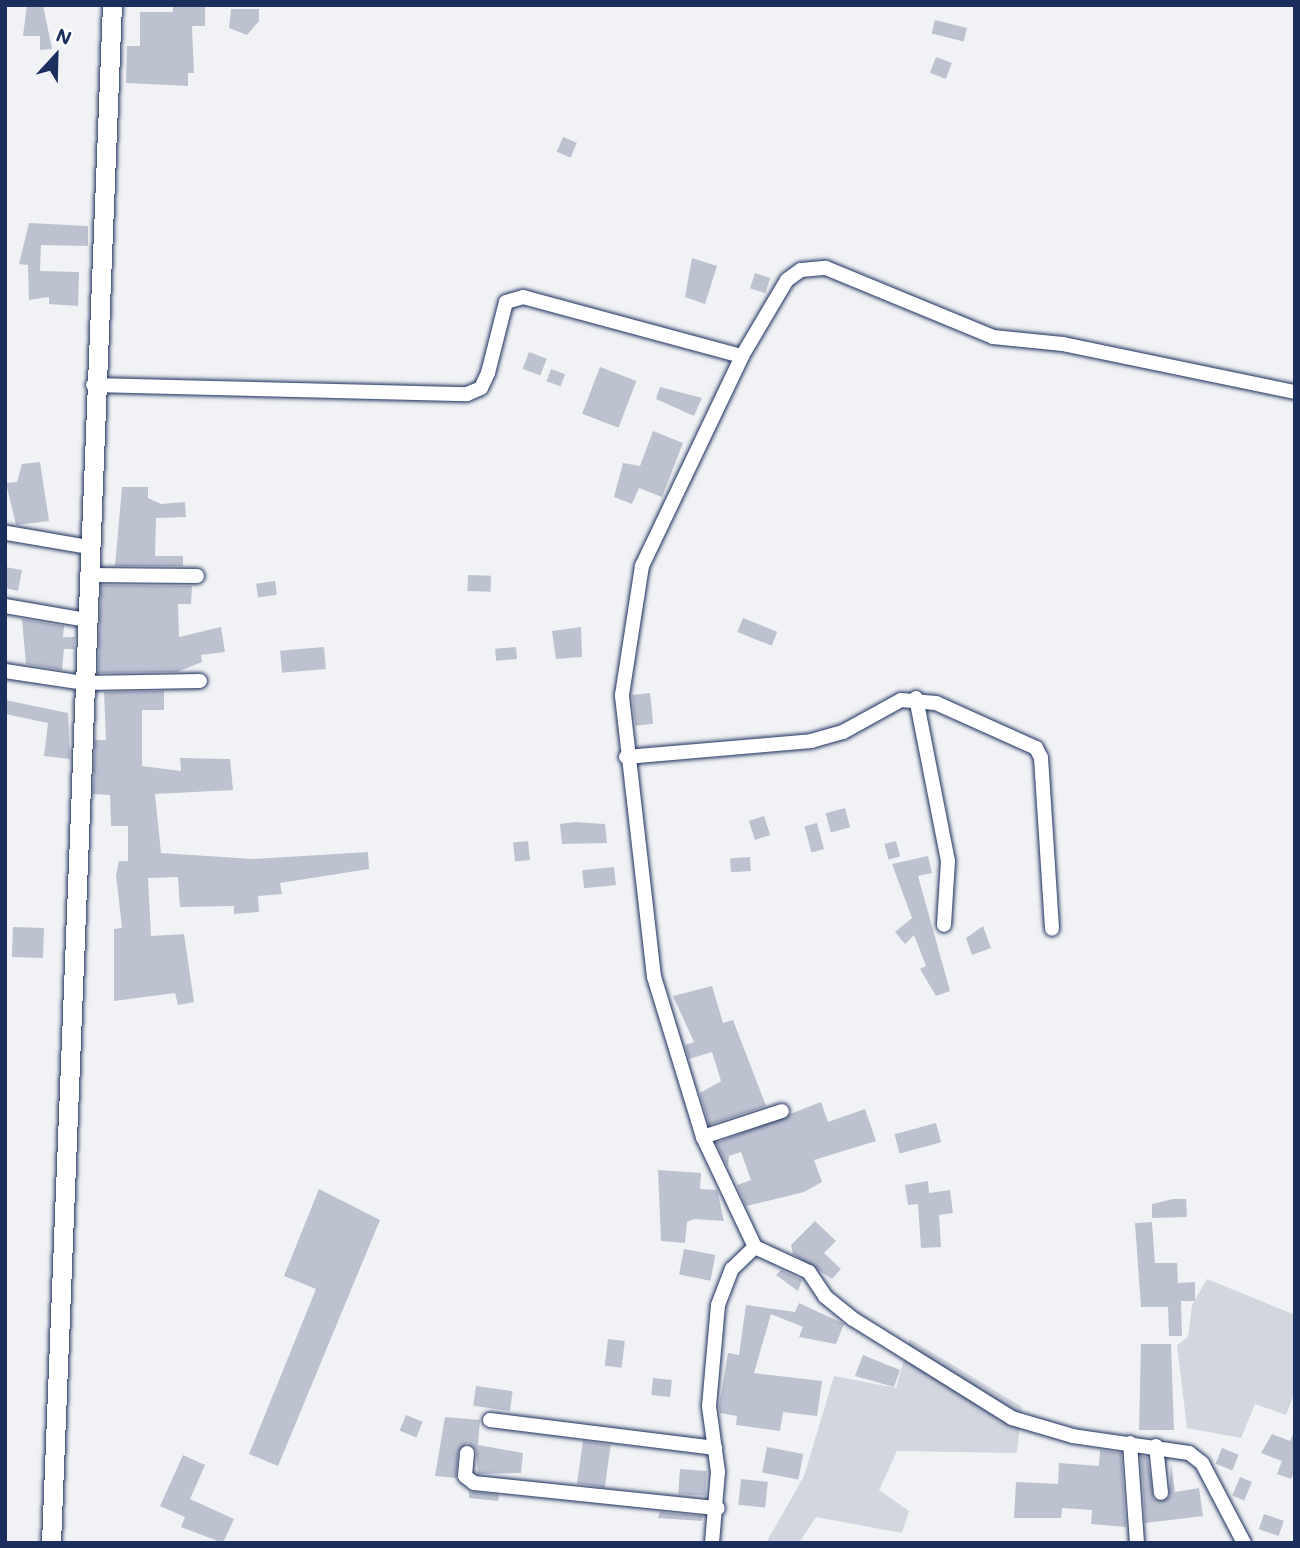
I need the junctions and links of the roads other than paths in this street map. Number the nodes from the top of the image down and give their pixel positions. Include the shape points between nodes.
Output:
1 (112, 5) edge
2 (742, 356) junction
3 (93, 385) junction
4 (1295, 392) edge
5 (7, 533) dead end
6 (88, 547) junction
7 (87, 575) junction
8 (197, 576) dead end
9 (5, 606) edge
10 (86, 620) junction
11 (5, 671) edge
12 (200, 681) dead end
13 (83, 683) junction
14 (916, 698) junction
15 (626, 757) junction
16 (944, 925) dead end
17 (1052, 929) dead end
18 (782, 1111) dead end
19 (703, 1137) junction
20 (755, 1247) junction
21 (490, 1420) dead end
22 (1129, 1443) junction
23 (1156, 1446) junction
24 (715, 1448) junction
25 (467, 1453) dead end
26 (1161, 1493) dead end
27 (718, 1508) junction
28 (51, 1543) edge
29 (712, 1543) edge
30 (1137, 1543) edge
31 (1244, 1543) edge

1 - 3 street
2 - 3 street via 523,297 506,302 488,373 481,388 467,394
2 - 4 street via 787,280 801,270 826,268 993,337 1063,344
2 - 15 street via 642,566 622,695
3 - 6 street
5 - 6 street
6 - 7 street
7 - 8 street
7 - 10 street
9 - 10 street
10 - 13 street
11 - 13 street
12 - 13 street
13 - 28 street
14 - 15 street via 811,741
14 - 16 street via 948,861
14 - 17 street via 1036,748
15 - 19 street via 654,977
18 - 19 street
19 - 20 street
20 - 22 street via 809,1272 853,1319 1012,1418 1073,1436
20 - 24 street via 732,1269 718,1305 709,1406
21 - 24 street
22 - 23 street
22 - 30 street
23 - 26 street
23 - 31 street via 1202,1463
24 - 27 street
25 - 27 street via 465,1476 474,1483
27 - 29 street

